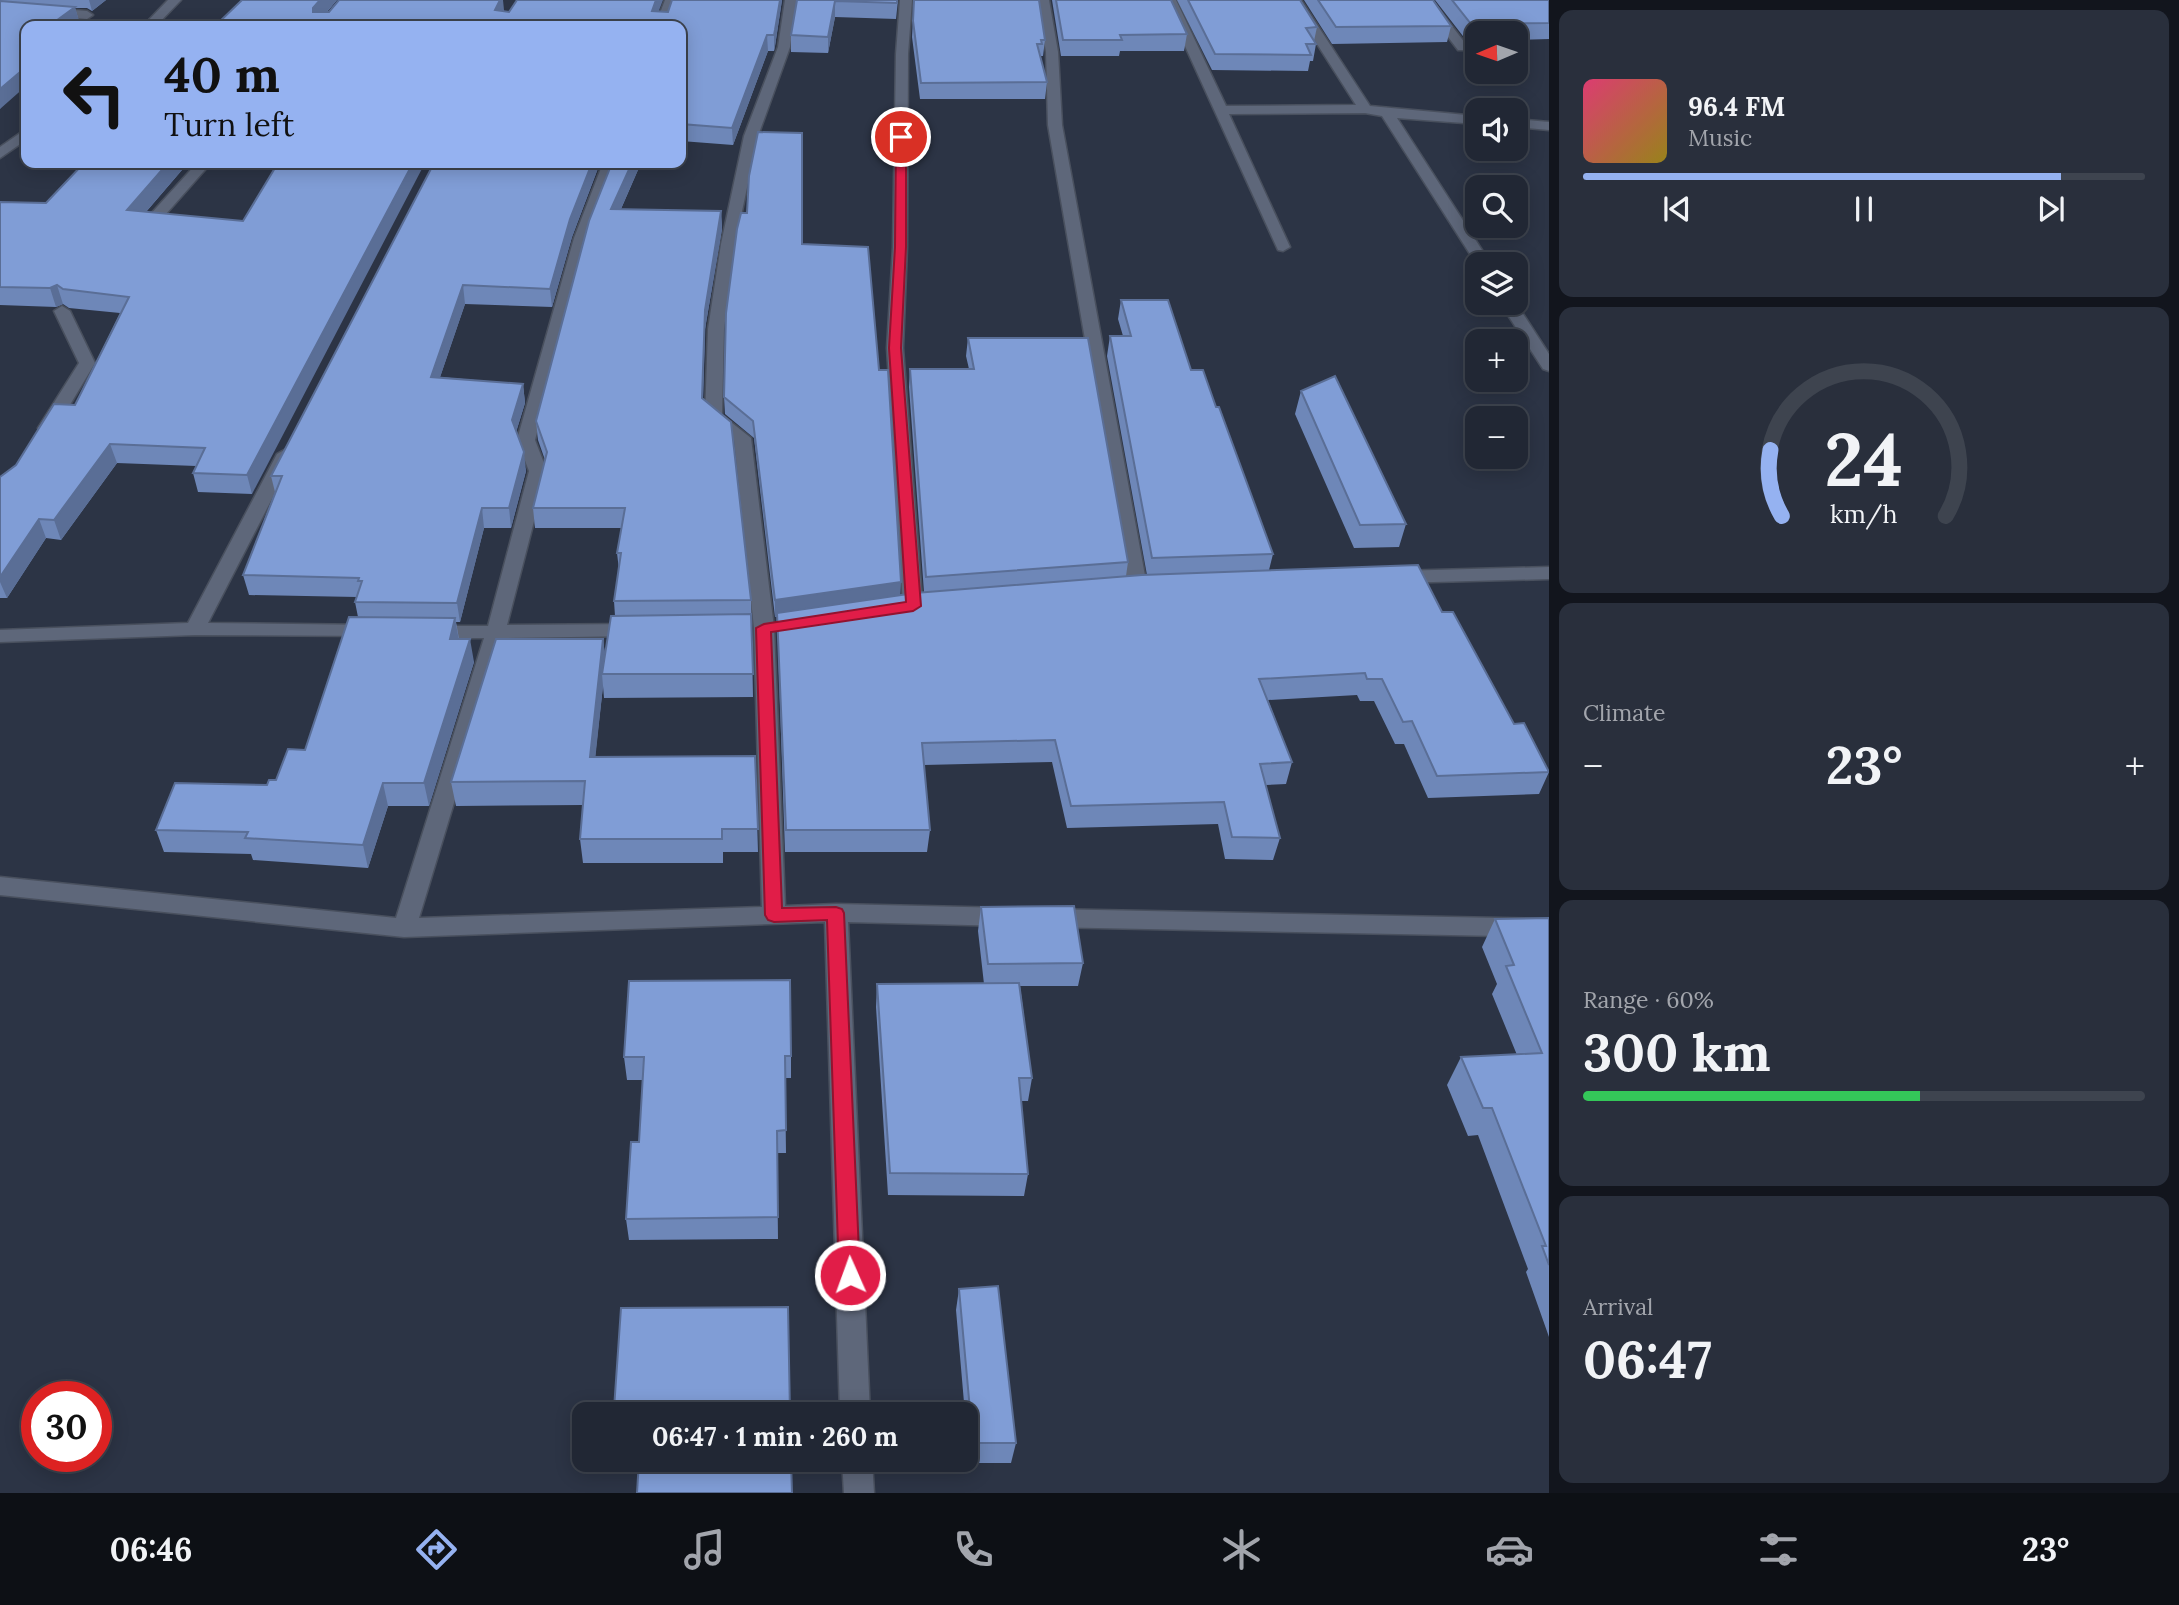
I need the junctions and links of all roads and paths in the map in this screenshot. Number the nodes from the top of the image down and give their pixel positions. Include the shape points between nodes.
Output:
1 (175, 0) edge
2 (671, 0) edge
3 (791, 0) edge
4 (906, 0) edge
5 (1043, 0) edge
6 (1170, 0) edge
7 (1295, 0) edge
8 (1426, 0) edge
9 (0, 8) edge
10 (87, 15) dead end
11 (154, 21) edge
12 (664, 21) edge
13 (1462, 47) dead end
14 (1365, 109) junction
15 (1221, 110) junction
16 (1387, 113) junction
17 (1465, 119) edge
18 (1528, 124) edge
19 (1549, 126) edge
20 (21, 137) edge
21 (0, 154) edge
22 (200, 168) edge
23 (608, 168) edge
24 (153, 220) edge
25 (1283, 247) dead end
26 (1476, 252) edge
27 (62, 311) edge
28 (1516, 315) edge
29 (1549, 366) edge
30 (296, 433) edge
31 (37, 444) edge
32 (1549, 573) edge
33 (1373, 578) edge
34 (1166, 587) edge
35 (940, 604) edge
36 (195, 629) junction
37 (657, 630) edge
38 (387, 631) edge
39 (414, 632) edge
40 (496, 632) junction
41 (0, 636) edge
42 (0, 886) edge
43 (836, 913) junction
44 (774, 915) junction
45 (404, 928) junction
46 (1549, 928) edge
47 (855, 1402) edge
48 (858, 1472) edge
49 (859, 1493) edge

1 - 11 street
2 - 12 street
3 - 44 street via 784,47 751,136 728,244 716,329 713,417 742,438 764,628
4 - 35 street via 895,348 907,607
5 - 34 street via 1052,52 1055,125 1131,589
6 - 15 street
7 - 14 street
8 - 13 street
9 - 10 street
14 - 15 street
14 - 16 street
15 - 25 street
16 - 17 street
16 - 26 street
18 - 19 street
20 - 21 street
22 - 24 street
23 - 40 street via 581,238 526,440 538,471
27 - 31 street via 87,363
28 - 29 street
30 - 36 street
32 - 33 street
36 - 38 street
36 - 41 street
37 - 40 street
39 - 40 street
40 - 45 street
42 - 45 street
43 - 44 street
43 - 46 street
43 - 47 street
44 - 45 street
48 - 49 street

